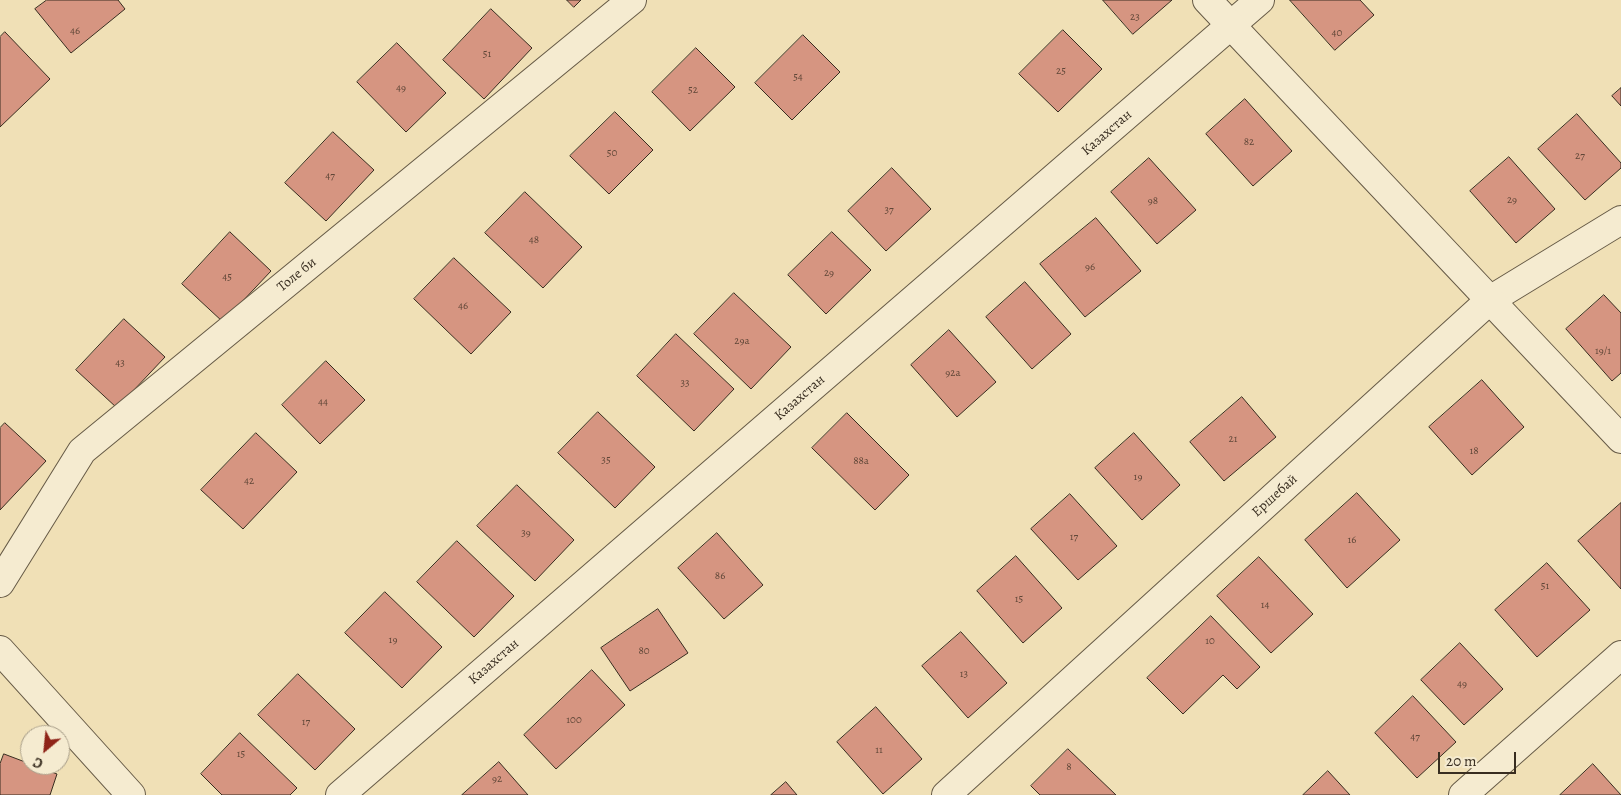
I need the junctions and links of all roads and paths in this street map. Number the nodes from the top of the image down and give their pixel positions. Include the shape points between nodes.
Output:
1 (632, 0) edge
2 (1207, 0) edge
3 (1260, 0) edge
4 (1231, 26) junction
5 (1621, 220) edge
6 (1490, 300) junction
7 (1621, 439) edge
8 (0, 583) edge
9 (0, 650) edge
10 (1621, 655) edge
11 (130, 795) edge
12 (340, 795) edge
13 (946, 795) edge
14 (1463, 795) edge

1 - 8 street, Толе би via 82,451
2 - 4 street
3 - 4 street, Казахстан
4 - 6 street
4 - 12 street, Казахстан
5 - 6 street, Ершебай
6 - 7 street
6 - 13 street, Ершебай
9 - 11 street
10 - 14 street

